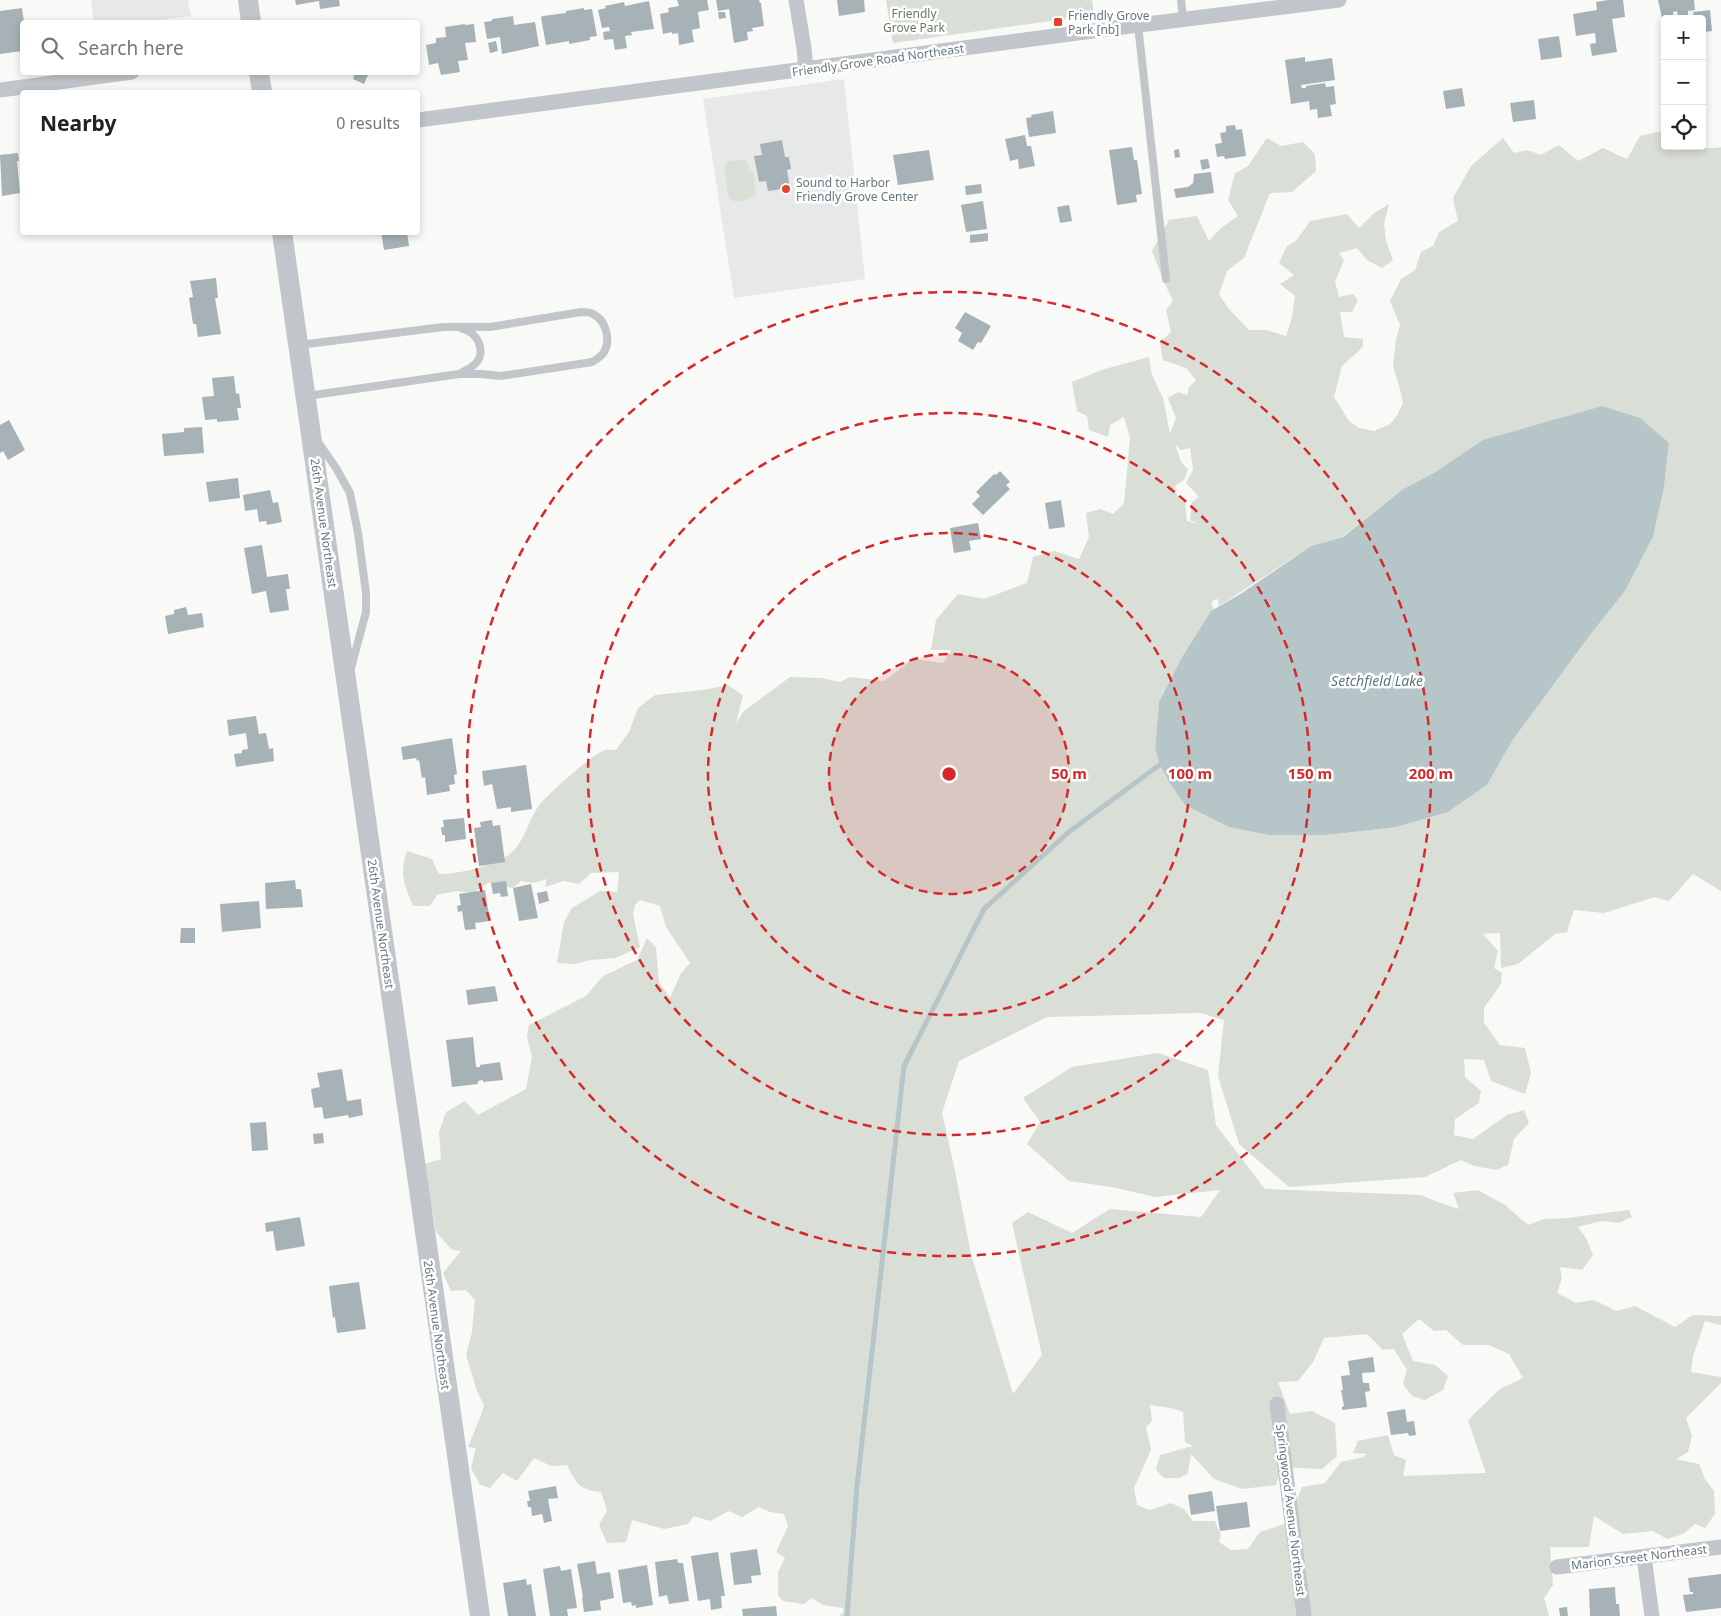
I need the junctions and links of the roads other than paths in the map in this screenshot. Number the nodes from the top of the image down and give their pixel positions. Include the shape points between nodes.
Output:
1 (248, 0) edge
2 (796, 0) edge
3 (1181, 0) edge
4 (1339, 0) edge
5 (1183, 19) junction
6 (252, 20) edge
7 (1138, 25) junction
8 (806, 70) junction
9 (110, 75) edge
10 (259, 75) edge
11 (0, 90) edge
12 (262, 90) edge
13 (420, 120) edge
14 (282, 235) edge
15 (1166, 279) dead end
16 (459, 328) junction
17 (299, 345) junction
18 (459, 374) junction
19 (306, 396) junction
20 (311, 433) junction
21 (347, 682) junction
22 (1277, 1404) dead end
23 (1721, 1547) edge
24 (1644, 1557) junction
25 (1557, 1567) dead end
26 (480, 1616) edge
27 (1304, 1616) edge
28 (1652, 1616) edge

1 - 6 street
2 - 8 street
3 - 5 lane
4 - 5 street, Friendly Grove Road Northeast
5 - 7 street, Friendly Grove Road Northeast
7 - 8 street, Friendly Grove Road Northeast
7 - 15 lane
8 - 13 street, Friendly Grove Road Northeast
9 - 11 street
10 - 12 street
14 - 17 street, 26th Avenue Northeast
16 - 17 lane via 443,327
16 - 18 lane via 475,335 480,348 475,364
16 - 18 lane via 490,327 581,312 592,313 601,320 608,341 601,356 592,362 501,376
17 - 19 street, 26th Avenue Northeast
18 - 19 lane
19 - 20 street, 26th Avenue Northeast
20 - 21 street, 26th Avenue Northeast
20 - 21 lane via 350,493 358,533 366,612
21 - 26 street, 26th Avenue Northeast
22 - 27 street, Springwood Avenue Northeast
23 - 24 street, Marion Street Northeast
24 - 25 street, Marion Street Northeast
24 - 28 street

